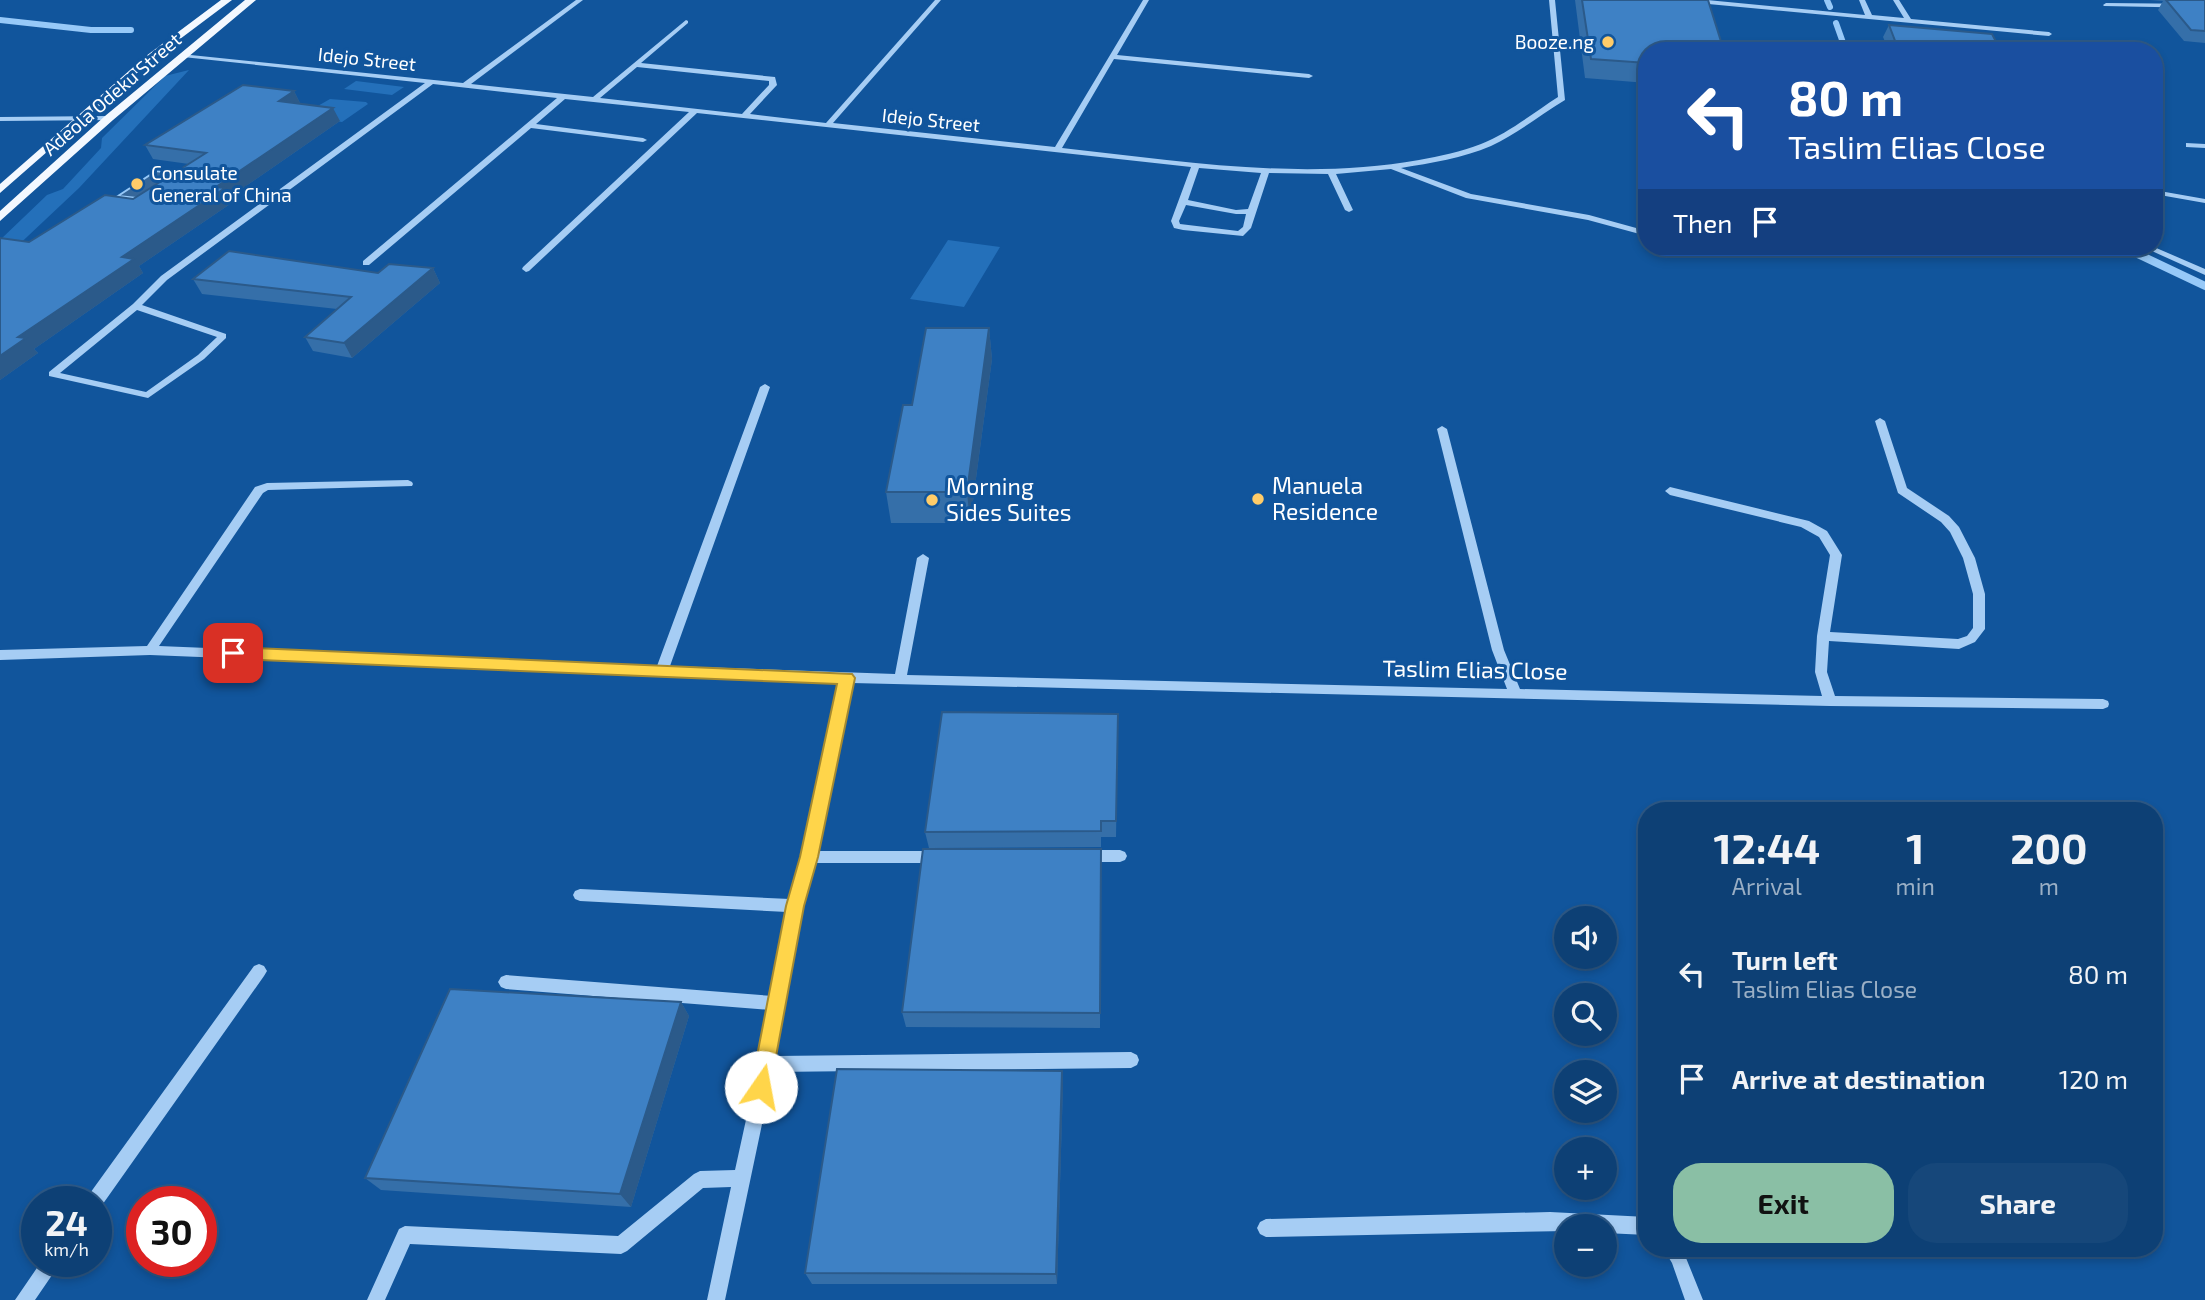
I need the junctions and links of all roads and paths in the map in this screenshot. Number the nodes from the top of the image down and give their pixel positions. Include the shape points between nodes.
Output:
1 (227, 0) edge
2 (251, 0) edge
3 (580, 0) edge
4 (937, 0) edge
5 (1146, 0) edge
6 (1552, 0) edge
7 (1687, 0) edge
8 (1862, 0) edge
9 (1896, 0) edge
10 (2106, 5) dead end
11 (2205, 6) edge
12 (1870, 18) junction
13 (686, 22) dead end
14 (1910, 22) junction
15 (2049, 34) dead end
16 (183, 55) junction
17 (1112, 57) junction
18 (636, 65) junction
19 (1309, 76) dead end
20 (432, 82) junction
21 (465, 85) junction
22 (564, 96) junction
23 (596, 99) junction
24 (696, 110) junction
25 (744, 116) junction
26 (78, 118) junction
27 (109, 118) junction
28 (0, 119) edge
29 (530, 125) junction
30 (828, 125) junction
31 (643, 140) dead end
32 (2189, 145) dead end
33 (2205, 146) edge
34 (1057, 150) junction
35 (1196, 165) junction
36 (1394, 168) junction
37 (1265, 172) junction
38 (1332, 174) junction
39 (0, 190) edge
40 (2163, 194) edge
41 (2205, 201) edge
42 (1183, 202) junction
43 (1349, 210) dead end
44 (1251, 211) junction
45 (0, 218) edge
46 (1638, 232) edge
47 (2163, 254) edge
48 (366, 262) dead end
49 (526, 269) dead end
50 (2205, 272) edge
51 (136, 306) junction
52 (765, 387) dead end
53 (1880, 421) dead end
54 (1442, 429) dead end
55 (408, 484) dead end
56 (1670, 491) dead end
57 (923, 558) dead end
58 (1823, 636) junction
59 (150, 650) junction
60 (0, 655) edge
61 (662, 670) junction
62 (847, 678) junction
63 (900, 679) junction
64 (1516, 694) junction
65 (1829, 701) junction
66 (2103, 704) dead end
67 (1066, 856) edge
68 (1120, 856) dead end
69 (809, 857) junction
70 (956, 857) edge
71 (580, 895) dead end
72 (795, 906) junction
73 (259, 971) dead end
74 (506, 982) dead end
75 (779, 1004) junction
76 (1131, 1060) dead end
77 (766, 1064) junction
78 (742, 1178) junction
79 (105, 1186) edge
80 (1638, 1226) edge
81 (1266, 1228) dead end
82 (1676, 1257) edge
83 (41, 1277) edge
84 (24, 1300) edge
85 (376, 1300) edge
86 (716, 1300) edge
87 (1694, 1300) edge

1 - 26 main road, Adeola Odeku Street
2 - 16 main road, Adeola Odeku Street
3 - 21 street
4 - 30 street
5 - 17 street
6 - 36 street, Idejo Street via 1562,98 1498,140
7 - 12 street
8 - 12 street
9 - 14 street
10 - 11 street
12 - 14 street
13 - 18 street
14 - 15 street
16 - 20 street, Idejo Street
16 - 27 main road, Adeola Odeku Street
17 - 19 street
17 - 34 street
18 - 23 street
18 - 25 street via 772,79 773,85
20 - 21 street, Idejo Street
20 - 51 street via 164,278
21 - 22 street, Idejo Street
22 - 23 street, Idejo Street
22 - 29 street
23 - 24 street, Idejo Street
24 - 25 street, Idejo Street
24 - 49 street
25 - 30 street, Idejo Street
26 - 27 street
26 - 28 street
26 - 39 main road, Adeola Odeku Street
27 - 45 main road, Adeola Odeku Street
29 - 31 street
29 - 48 street
30 - 34 street, Idejo Street
32 - 33 street
34 - 35 street, Idejo Street
35 - 37 street, Idejo Street
35 - 42 street
36 - 38 street, Idejo Street
36 - 46 street via 1469,195
37 - 38 street, Idejo Street
37 - 44 street
38 - 43 street
40 - 41 street
42 - 44 street
42 - 44 street via 1175,221 1183,228 1240,234 1247,228
47 - 50 street
51 - 51 street via 117,320 52,374 148,395 223,336
52 - 61 street
53 - 58 street via 1902,490 1945,519 1962,544 1979,594 1979,629 1972,639 1959,644
54 - 64 street via 1499,650
55 - 59 street via 259,490
56 - 58 street via 1805,524 1823,534 1836,555
57 - 63 street
58 - 65 street via 1821,672
59 - 60 street, Taslim Elias Close
59 - 61 street, Taslim Elias Close
61 - 62 street, Taslim Elias Close
62 - 63 street, Taslim Elias Close
62 - 69 street
63 - 64 street, Taslim Elias Close
64 - 65 street, Taslim Elias Close
65 - 66 street, Taslim Elias Close
67 - 68 street
69 - 70 street
69 - 72 street
71 - 72 street
72 - 75 street
73 - 79 street
74 - 75 street
75 - 77 street
76 - 77 street
77 - 78 street
78 - 85 street via 700,1180 621,1245 405,1236
78 - 86 street
80 - 81 street via 1550,1221
82 - 87 street
83 - 84 street

